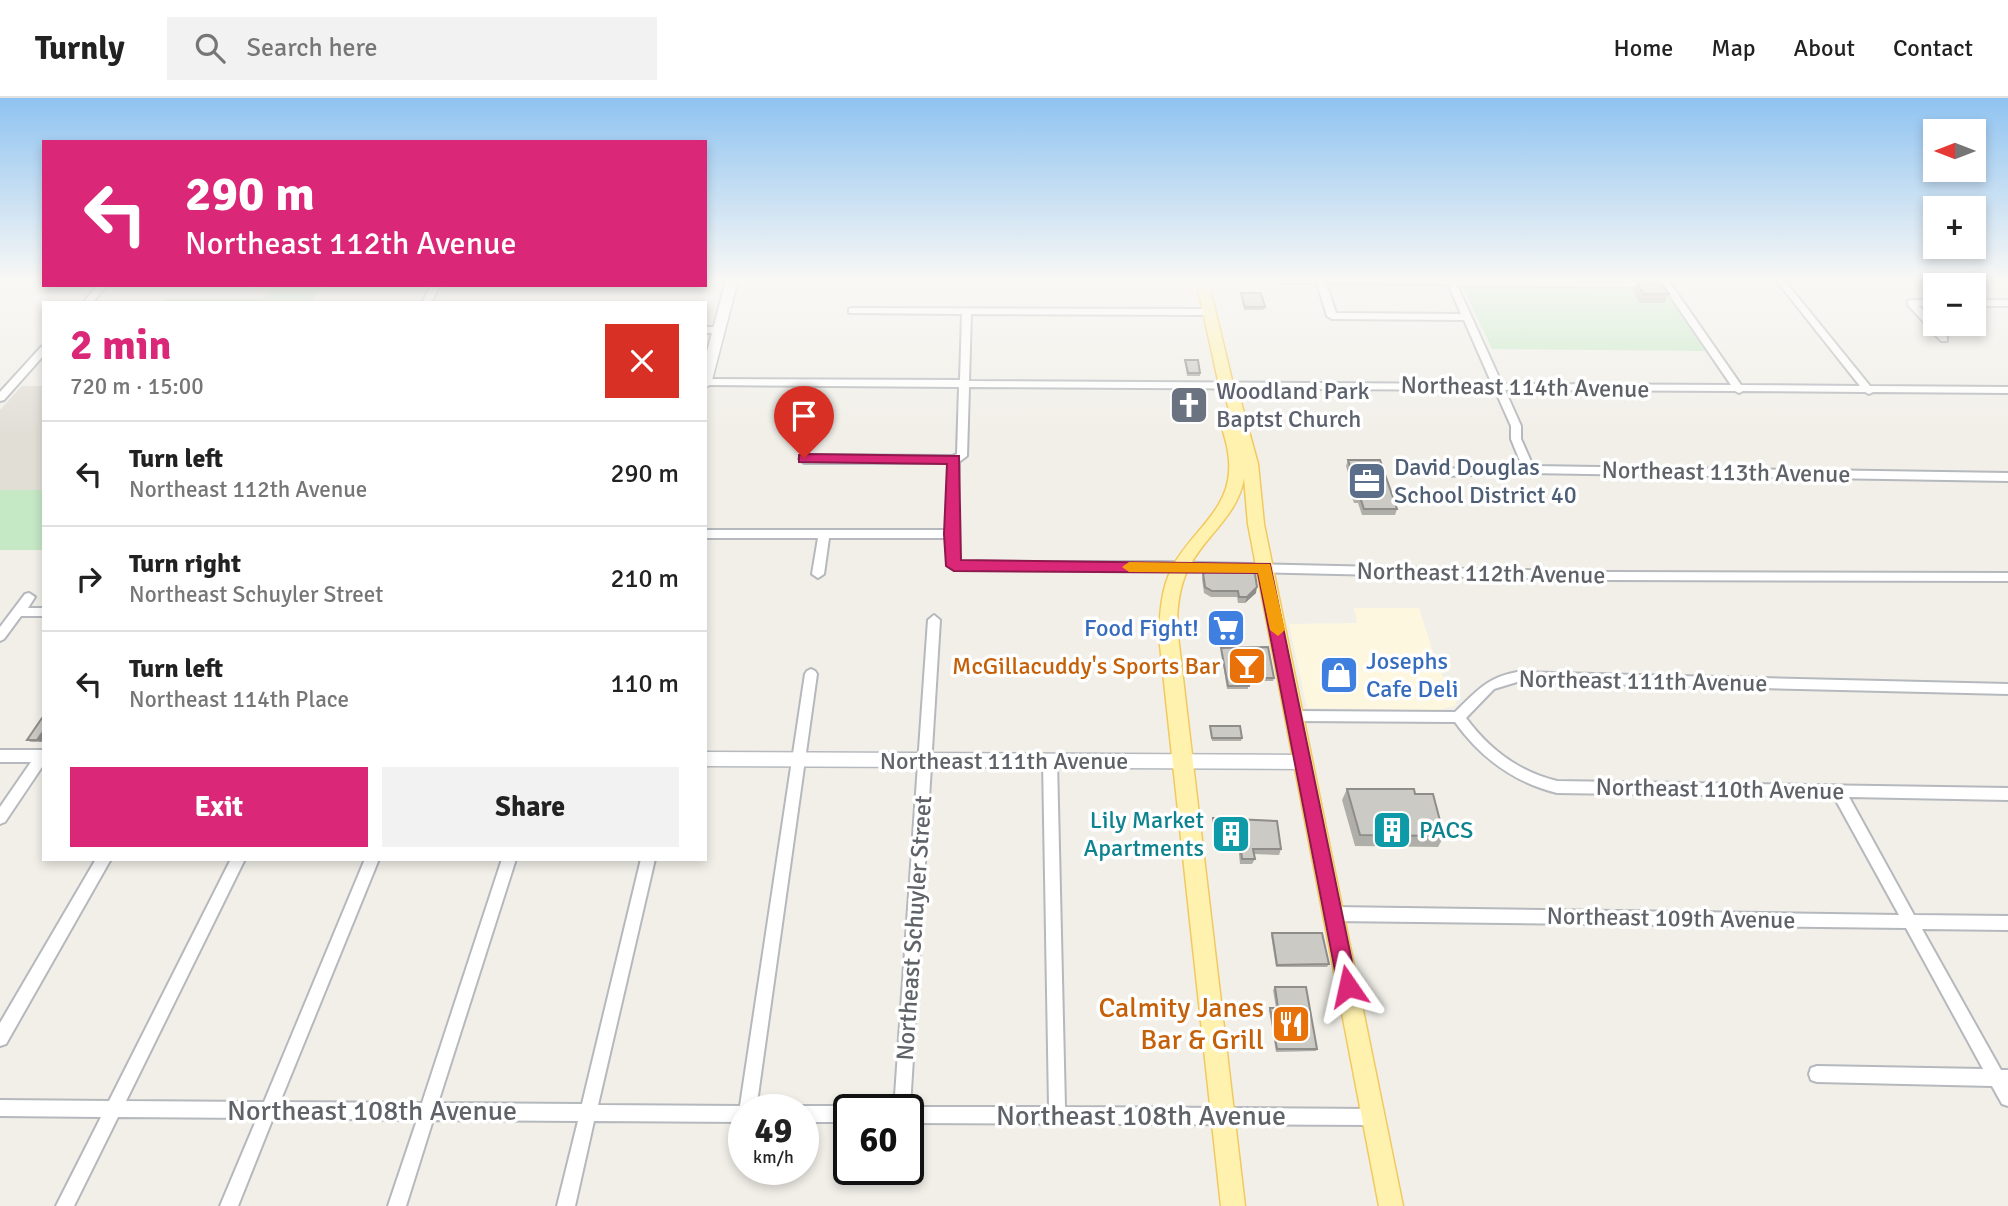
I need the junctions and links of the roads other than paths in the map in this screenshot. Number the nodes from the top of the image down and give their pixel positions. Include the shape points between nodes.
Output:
1 (719, 332) edge
2 (967, 332) edge
3 (1214, 332) edge
4 (1474, 332) edge
5 (1700, 332) edge
6 (1821, 332) edge
7 (1941, 336) edge
8 (1944, 339) dead end
9 (42, 351) edge
10 (707, 379) edge
11 (707, 383) edge
12 (966, 383) junction
13 (1226, 385) junction
14 (1498, 387) junction
15 (1740, 390) junction
16 (2003, 390) edge
17 (1869, 391) junction
18 (0, 398) edge
19 (2008, 401) edge
20 (804, 458) dead end
21 (954, 460) junction
22 (1529, 469) junction
23 (1444, 472) dead end
24 (2008, 477) edge
25 (707, 534) edge
26 (951, 534) junction
27 (824, 535) junction
28 (954, 566) joint
29 (1181, 567) junction
30 (1265, 568) junction
31 (818, 574) dead end
32 (2008, 577) edge
33 (29, 597) dead end
34 (18, 612) junction
35 (42, 612) edge
36 (934, 620) dead end
37 (0, 635) edge
38 (811, 674) dead end
39 (2008, 689) edge
40 (1294, 716) junction
41 (1458, 717) junction
42 (0, 755) edge
43 (42, 756) edge
44 (42, 757) edge
45 (707, 759) edge
46 (800, 760) junction
47 (925, 760) junction
48 (1050, 761) junction
49 (1182, 761) junction
50 (1303, 762) junction
51 (1838, 791) junction
52 (2008, 794) edge
53 (0, 818) edge
54 (103, 861) edge
55 (237, 861) edge
56 (371, 861) edge
57 (508, 861) edge
58 (648, 861) edge
59 (1333, 914) junction
60 (1910, 922) junction
61 (2008, 923) edge
62 (0, 1038) edge
63 (1817, 1074) dead end
64 (2002, 1078) edge
65 (750, 1094) edge
66 (903, 1094) edge
67 (2008, 1098) edge
68 (0, 1108) edge
69 (114, 1109) junction
70 (269, 1110) junction
71 (427, 1111) junction
72 (588, 1112) junction
73 (728, 1114) edge
74 (924, 1115) edge
75 (1223, 1115) junction
76 (1057, 1116) junction
77 (1373, 1117) junction
78 (65, 1206) edge
79 (229, 1206) edge
80 (397, 1206) edge
81 (566, 1206) edge
82 (1233, 1206) edge
83 (1391, 1206) edge

1 - 10 street
2 - 12 street
3 - 13 main road
4 - 14 street
5 - 15 street
6 - 17 street
7 - 8 street
9 - 18 street
11 - 12 street, Northeast 114th Avenue
12 - 13 street, Northeast 114th Avenue
12 - 21 street via 964,453
13 - 14 street, Northeast 114th Avenue
13 - 29 main road via 1220,391 1236,460 1234,488 1224,512
13 - 30 main road via 1250,464
14 - 15 street, Northeast 114th Avenue
14 - 22 street
15 - 17 street, Northeast 114th Avenue
16 - 17 street, Northeast 114th Avenue
16 - 19 street
20 - 21 street
21 - 26 street
22 - 23 street, Northeast 113th Avenue
22 - 24 street, Northeast 113th Avenue
25 - 27 street
26 - 27 street
26 - 28 street
27 - 31 street
28 - 29 street, Northeast 112th Avenue
29 - 30 street, Northeast 112th Avenue
29 - 49 main road via 1168,628
30 - 32 street, Northeast 112th Avenue via 1609,576
30 - 40 main road
33 - 34 street
34 - 35 street
34 - 37 street
36 - 47 street, Northeast Schuyler Street
38 - 46 street
39 - 41 street, Northeast 111th Avenue via 1517,677 1485,687
40 - 41 street
40 - 50 main road
41 - 51 street, Northeast 110th Avenue via 1501,762 1539,784 1558,788
42 - 43 street
44 - 53 street
45 - 46 street, Northeast 111th Avenue
46 - 47 street, Northeast 111th Avenue
46 - 65 street
47 - 48 street, Northeast 111th Avenue
47 - 66 street, Northeast Schuyler Street
48 - 49 street, Northeast 111th Avenue
48 - 76 street
49 - 50 street, Northeast 111th Avenue
49 - 75 main road
50 - 59 main road
51 - 52 street, Northeast 110th Avenue
51 - 60 street
54 - 62 street
55 - 69 street
56 - 70 street
57 - 71 street
58 - 72 street
59 - 60 street, Northeast 109th Avenue
59 - 77 main road
60 - 61 street, Northeast 109th Avenue
60 - 64 street
63 - 64 street
64 - 67 street
68 - 69 street, Northeast 108th Avenue
69 - 70 street, Northeast 108th Avenue
69 - 78 street
70 - 71 street, Northeast 108th Avenue
70 - 79 street
71 - 72 street, Northeast 108th Avenue
71 - 80 street
72 - 73 street, Northeast 108th Avenue
72 - 81 street
74 - 76 street, Northeast 108th Avenue
75 - 76 street, Northeast 108th Avenue
75 - 77 street, Northeast 108th Avenue
75 - 82 main road
77 - 83 main road

